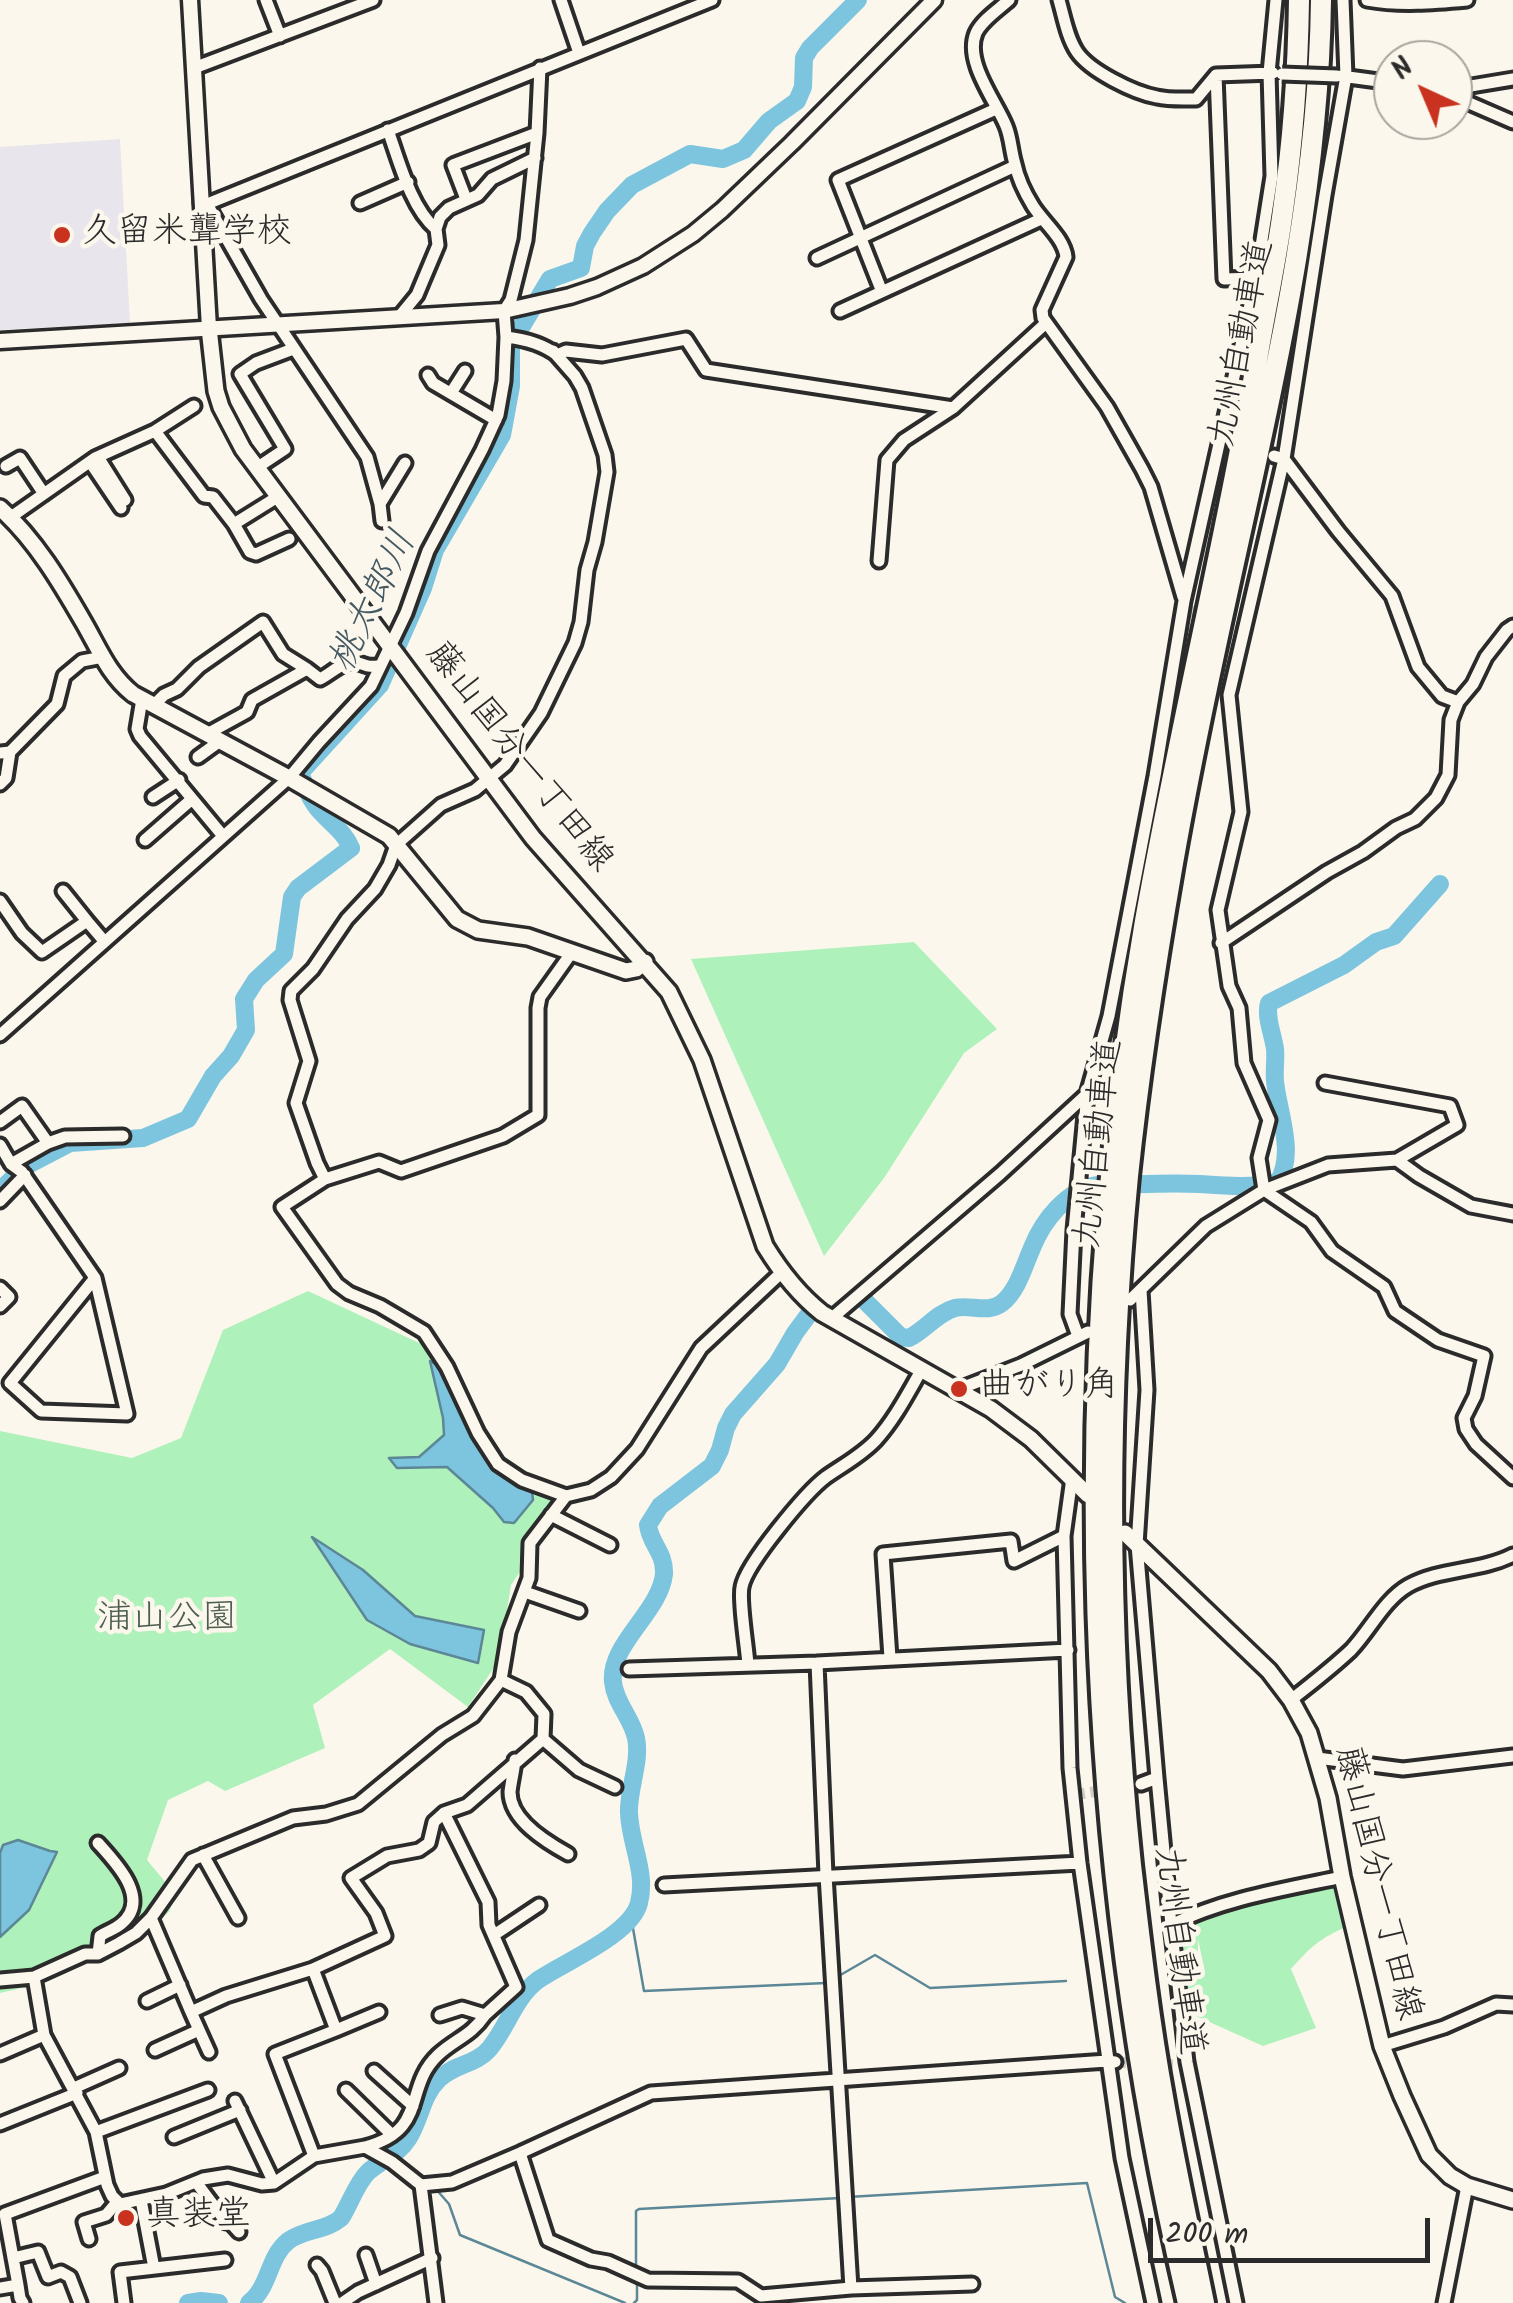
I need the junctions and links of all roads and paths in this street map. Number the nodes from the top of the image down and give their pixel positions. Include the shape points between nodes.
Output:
1 (190, 0) edge
2 (266, 0) edge
3 (373, 0) edge
4 (561, 0) edge
5 (712, 0) edge
6 (934, 0) edge
7 (1009, 0) edge
8 (1059, 0) edge
9 (1276, 0) edge
10 (1299, 0) edge
11 (1321, 0) edge
12 (1343, 0) edge
13 (1367, 0) edge
14 (1467, 0) edge
15 (280, 36) junction
16 (579, 53) junction
17 (194, 68) junction
18 (540, 68) junction
19 (1276, 74) junction
20 (1216, 75) junction
21 (1341, 76) junction
22 (1513, 79) edge
23 (1363, 80) junction
24 (1373, 81) edge
25 (1473, 88) edge
26 (1342, 99) junction
27 (1473, 103) edge
28 (996, 109) junction
29 (1513, 122) edge
30 (388, 130) junction
31 (537, 132) junction
32 (534, 158) junction
33 (1015, 166) junction
34 (408, 182) junction
35 (466, 200) junction
36 (360, 203) dead end
37 (204, 204) junction
38 (1040, 219) junction
39 (436, 229) junction
40 (860, 238) junction
41 (817, 258) dead end
42 (1256, 278) junction
43 (882, 292) junction
44 (504, 311) junction
45 (840, 311) dead end
46 (398, 316) junction
47 (1046, 323) junction
48 (277, 324) junction
49 (209, 328) junction
50 (506, 337) junction
51 (0, 340) edge
52 (293, 349) junction
53 (553, 351) junction
54 (465, 370) dead end
55 (428, 375) dead end
56 (451, 394) junction
57 (194, 406) dead end
58 (953, 408) junction
59 (496, 420) junction
60 (155, 432) junction
61 (1279, 457) junction
62 (94, 460) junction
63 (405, 463) dead end
64 (6, 466) dead end
65 (258, 468) junction
66 (44, 494) junction
67 (280, 496) junction
68 (380, 504) junction
69 (124, 506) dead end
70 (6, 513) edge
71 (382, 521) dead end
72 (234, 524) junction
73 (290, 539) dead end
74 (879, 561) dead end
75 (1185, 607) junction
76 (1513, 626) edge
77 (391, 645) junction
78 (103, 657) junction
79 (381, 665) junction
80 (307, 668) junction
81 (148, 702) junction
82 (1458, 702) junction
83 (213, 738) junction
84 (5, 752) edge
85 (198, 757) dead end
86 (289, 778) junction
87 (179, 780) junction
88 (490, 780) junction
89 (0, 784) edge
90 (153, 797) dead end
91 (192, 799) junction
92 (223, 836) junction
93 (145, 840) dead end
94 (396, 846) junction
95 (63, 891) dead end
96 (0, 901) edge
97 (87, 921) junction
98 (104, 941) junction
99 (1221, 942) junction
100 (572, 952) junction
101 (644, 962) junction
102 (0, 1035) edge
103 (1324, 1083) dead end
104 (1087, 1094) junction
105 (0, 1122) edge
106 (123, 1136) dead end
107 (48, 1143) junction
108 (0, 1146) edge
109 (1397, 1160) junction
110 (12, 1164) junction
111 (25, 1176) junction
112 (325, 1179) junction
113 (1264, 1190) junction
114 (0, 1201) edge
115 (1513, 1214) edge
116 (781, 1273) junction
117 (95, 1278) junction
118 (0, 1288) edge
119 (1140, 1290) junction
120 (1130, 1300) dead end
121 (0, 1306) edge
122 (832, 1318) junction
123 (922, 1368) junction
124 (959, 1389) junction
125 (1072, 1478) junction
126 (1513, 1478) edge
127 (1088, 1494) dead end
128 (566, 1496) junction
129 (551, 1515) junction
130 (1064, 1536) junction
131 (1131, 1539) junction
132 (610, 1545) dead end
133 (1513, 1555) edge
134 (525, 1592) junction
135 (579, 1611) dead end
136 (1068, 1650) junction
137 (890, 1658) junction
138 (817, 1663) junction
139 (748, 1664) junction
140 (629, 1668) dead end
141 (501, 1680) junction
142 (1291, 1700) junction
143 (542, 1739) junction
144 (1513, 1756) edge
145 (1317, 1758) junction
146 (515, 1760) junction
147 (1157, 1778) junction
148 (1141, 1784) dead end
149 (615, 1787) dead end
150 (444, 1813) junction
151 (98, 1842) dead end
152 (568, 1854) dead end
153 (203, 1855) junction
154 (1080, 1863) junction
155 (826, 1875) junction
156 (1342, 1878) junction
157 (664, 1885) dead end
158 (539, 1906) dead end
159 (152, 1918) junction
160 (238, 1918) dead end
161 (1171, 1925) junction
162 (494, 1936) junction
163 (98, 1954) junction
164 (312, 1969) junction
165 (34, 1978) junction
166 (0, 1980) edge
167 (180, 1985) junction
168 (147, 2001) dead end
169 (1513, 2005) edge
170 (191, 2012) junction
171 (379, 2012) dead end
172 (485, 2014) junction
173 (440, 2015) dead end
174 (199, 2030) junction
175 (336, 2030) junction
176 (44, 2035) junction
177 (1382, 2046) junction
178 (155, 2050) dead end
179 (209, 2052) dead end
180 (0, 2054) edge
181 (1111, 2061) junction
182 (1188, 2062) junction
183 (1173, 2065) tunnel mouth
184 (119, 2068) dead end
185 (374, 2070) dead end
186 (838, 2078) junction
187 (75, 2090) junction
188 (208, 2090) dead end
189 (346, 2090) dead end
190 (413, 2106) junction
191 (0, 2124) edge
192 (96, 2132) junction
193 (392, 2135) junction
194 (174, 2136) dead end
195 (364, 2147) junction
196 (520, 2153) junction
197 (314, 2156) junction
198 (105, 2177) junction
199 (196, 2182) junction
200 (274, 2184) junction
201 (421, 2186) junction
202 (1467, 2186) junction
203 (141, 2200) junction
204 (1513, 2200) edge
205 (118, 2202) junction
206 (239, 2232) dead end
207 (89, 2239) dead end
208 (366, 2255) dead end
209 (12, 2258) junction
210 (432, 2258) junction
211 (225, 2260) dead end
212 (317, 2265) dead end
213 (154, 2268) junction
214 (376, 2284) junction
215 (972, 2284) dead end
216 (18, 2285) junction
217 (0, 2288) edge
218 (851, 2288) junction
219 (23, 2303) edge
220 (80, 2303) edge
221 (124, 2303) edge
222 (339, 2303) edge
223 (436, 2303) edge
224 (1153, 2303) edge
225 (1188, 2303) edge
226 (1204, 2303) edge
227 (1236, 2303) edge
228 (1444, 2303) edge

1 - 17 street
2 - 15 street
3 - 15 street
4 - 16 street
5 - 16 street
6 - 44 street via 693,234 597,287
7 - 28 street via 975,34 976,62
8 - 20 street via 1078,53 1137,91 1196,98
9 - 19 street
10 - 225 highway, 九州自動車道 via 1283,213 1144,926 1112,1175 1100,1364 1097,1586 1114,1862 1147,2100
11 - 226 highway, 九州自動車道 via 1312,144 1277,366 1194,754 1142,1062 1116,1365 1116,1662 1131,1860 1162,2096
12 - 21 street
13 - 14 street
15 - 17 street
16 - 18 street
17 - 37 street
18 - 30 street
18 - 31 street
19 - 20 street
19 - 21 street, bridge
19 - 42 street via 1272,176
20 - 42 street via 1224,279
21 - 23 street
21 - 26 street
22 - 25 street
23 - 24 street
23 - 26 street
26 - 61 street
27 - 29 street
28 - 33 street
28 - 40 street via 838,180
30 - 34 street
30 - 37 street
31 - 32 street
31 - 35 street via 453,164
32 - 35 street
32 - 44 street via 526,240
33 - 38 street
33 - 40 street
34 - 36 street
34 - 39 street
35 - 39 street via 449,208
37 - 48 street
37 - 49 street
38 - 43 street
38 - 47 street via 1066,257 1042,310
39 - 46 street via 438,245 422,282
40 - 41 street
40 - 43 street
42 - 75 street
43 - 45 street
44 - 46 street
44 - 50 street
46 - 48 street
47 - 58 street
47 - 75 street via 1142,469
48 - 49 street
48 - 52 street
49 - 51 street
49 - 65 main road, 藤山国分一丁田線 via 221,407
50 - 53 street
50 - 59 street
52 - 65 street via 240,374 285,449
52 - 68 street via 367,457
53 - 58 street via 602,354 686,339 706,370
53 - 88 street via 582,388 605,455 606,486 576,643 541,713
54 - 56 street
55 - 56 street
56 - 59 street
57 - 60 street
58 - 74 street via 904,440 888,460
59 - 77 street via 428,551
60 - 62 street
60 - 72 street
61 - 82 street via 1392,596 1418,667 1442,696
61 - 99 street via 1229,695 1241,812 1218,910
62 - 66 street
62 - 69 street
63 - 68 street
64 - 66 street via 20,458
65 - 67 main road, 藤山国分一丁田線
66 - 70 street
67 - 72 street
67 - 77 main road, 藤山国分一丁田線
68 - 71 street
70 - 78 main road via 68,595
72 - 73 street via 256,554
75 - 104 street via 1124,942
76 - 82 street
77 - 79 street
77 - 88 main road, 藤山国分一丁田線
78 - 81 main road via 116,681
78 - 84 street via 82,661 64,676 57,704
79 - 80 street via 347,663 320,679
79 - 86 street via 371,686
80 - 81 street via 283,654 264,622 177,689
80 - 83 street via 252,700 247,712
81 - 83 main road
81 - 87 street via 137,728
82 - 99 street via 1448,775 1436,798 1415,819
83 - 85 street
83 - 86 main road
84 - 89 street via 6,778
86 - 92 street
86 - 94 main road via 371,824
87 - 90 street
87 - 91 street
88 - 94 street via 442,805
88 - 101 main road, 藤山国分一丁田線
91 - 92 street
91 - 93 street
92 - 98 street
94 - 100 main road via 457,920
94 - 112 street via 375,890 290,1000 309,1060 296,1103
95 - 97 street
96 - 97 street via 42,952
97 - 98 street
98 - 102 street
99 - 113 street via 1239,1008 1244,1063 1270,1120 1259,1158
100 - 101 main road via 626,971
100 - 112 street via 540,998 538,1115 503,1136 400,1171 379,1162
101 - 116 main road, 藤山国分一丁田線 via 684,1018 764,1246
103 - 109 street via 1450,1106 1457,1125
104 - 122 street
104 - 124 street via 1070,1314 1083,1334
105 - 107 street via 22,1106
106 - 107 street
107 - 110 street
108 - 110 street
109 - 113 street via 1328,1165
109 - 115 street via 1471,1206
110 - 111 street
111 - 114 street
111 - 117 street
112 - 128 street via 282,1207 329,1273 349,1293 424,1332 498,1464
113 - 119 street via 1206,1226
113 - 126 street via 1311,1222 1332,1252 1384,1287 1396,1311 1438,1340 1484,1356 1466,1429
116 - 122 main road, 藤山国分一丁田線
116 - 128 street via 701,1348 637,1449 611,1476
117 - 117 street via 127,1414 41,1412 10,1383
118 - 121 street via 9,1297
119 - 120 street
119 - 131 street via 1147,1390
122 - 123 main road, 藤山国分一丁田線
123 - 124 main road, 藤山国分一丁田線
123 - 139 street via 876,1440 799,1502 760,1554 742,1587
124 - 125 main road, 藤山国分一丁田線 via 1015,1425
125 - 127 main road, 藤山国分一丁田線
125 - 130 street
128 - 129 street
129 - 132 street
129 - 134 street via 530,1543
130 - 136 street
130 - 137 street via 1014,1560 1011,1541 883,1554
131 - 142 main road, 藤山国分一丁田線
131 - 147 street
133 - 142 street via 1406,1587 1350,1650
134 - 135 street
134 - 141 street
136 - 137 street
136 - 154 street
137 - 138 street
138 - 139 street
138 - 155 street
139 - 140 street
141 - 143 street via 526,1692 544,1714
141 - 153 street via 473,1716 358,1804 293,1818
142 - 145 main road, 藤山国分一丁田線
143 - 146 street
143 - 149 street via 579,1770
144 - 145 street via 1403,1769
145 - 156 main road, 藤山国分一丁田線
146 - 150 street via 467,1805
146 - 152 street via 515,1812
147 - 148 street
147 - 161 street
150 - 162 street via 488,1902
150 - 164 street via 418,1850 387,1856 351,1878 385,1936
151 - 163 street via 131,1888 131,1909 124,1923 100,1936
153 - 159 street via 192,1860
153 - 160 street
154 - 155 street
154 - 181 street
155 - 157 street
155 - 186 street
156 - 161 street via 1192,1914
156 - 177 main road, 藤山国分一丁田線
158 - 162 street
159 - 163 street
159 - 167 street
161 - 182 street
162 - 172 street via 516,1986
163 - 165 street
164 - 170 street
164 - 175 street
165 - 166 street
165 - 176 street
167 - 168 street
167 - 170 street
169 - 177 street via 1496,2004
170 - 174 street
171 - 175 street
172 - 173 street via 462,2008
172 - 190 street via 428,2066
174 - 178 street
174 - 179 street
175 - 197 street via 275,2054
176 - 180 street
176 - 187 street
177 - 202 main road, 藤山国分一丁田線 via 1429,2154
181 - 186 street
181 - 224 street via 1122,2158
182 - 183 street
182 - 227 street
184 - 187 street
185 - 190 street
186 - 196 street via 651,2093
186 - 218 street
187 - 191 street
187 - 192 street
188 - 192 street
189 - 193 street
190 - 193 street via 407,2123
192 - 198 street
193 - 195 street
194 - 200 street via 237,2106
195 - 197 street
195 - 201 street
196 - 201 street via 452,2182
196 - 218 street via 548,2240 590,2259 648,2280 738,2281 762,2296
197 - 200 street
198 - 205 street
198 - 209 street via 5,2214
199 - 200 street via 228,2175
199 - 203 street
199 - 206 street
201 - 210 street
202 - 204 main road, 藤山国分一丁田線
202 - 228 street
203 - 205 street
203 - 213 street
205 - 207 street via 106,2215 84,2222
208 - 214 street
209 - 216 street
209 - 220 street via 38,2252 48,2277 70,2277
210 - 214 street
210 - 223 street
211 - 213 street
212 - 222 street
213 - 221 street via 120,2272
214 - 222 street
215 - 218 street
216 - 217 street
216 - 219 street

